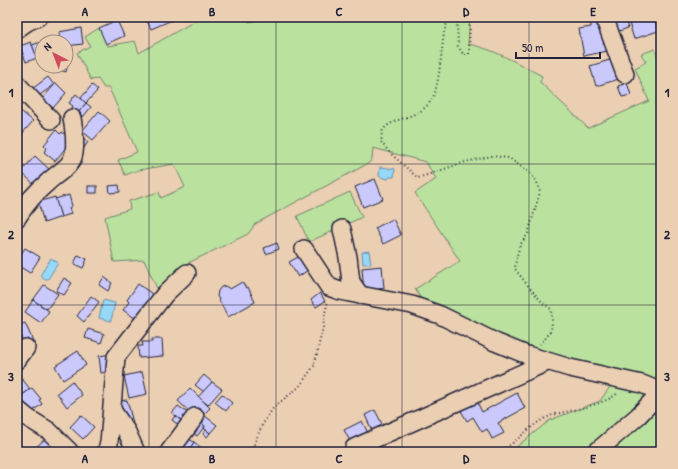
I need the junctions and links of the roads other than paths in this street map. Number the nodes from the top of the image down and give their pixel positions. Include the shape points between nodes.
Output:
1 (38, 17) edge
2 (604, 17) edge
3 (17, 29) edge
4 (625, 74) dead end
5 (17, 84) edge
6 (72, 118) dead end
7 (51, 120) dead end
8 (17, 218) edge
9 (342, 229) dead end
10 (304, 249) dead end
11 (187, 273) dead end
12 (360, 295) junction
13 (547, 362) junction
14 (17, 409) edge
15 (112, 410) junction
16 (195, 417) dead end
17 (354, 448) dead end
18 (70, 452) edge
19 (106, 452) edge
20 (136, 452) edge
21 (169, 452) edge
22 (596, 452) edge

1 - 3 street
2 - 4 street
5 - 7 street
6 - 8 street via 74,154 68,166 48,182
9 - 12 street via 352,282
10 - 12 street via 329,287
11 - 15 street via 165,294 116,357
12 - 13 street via 412,305 440,315 495,342
13 - 17 street
13 - 22 street via 652,388 656,397
14 - 18 street via 48,431
15 - 19 street
15 - 20 street via 127,432
16 - 21 street

